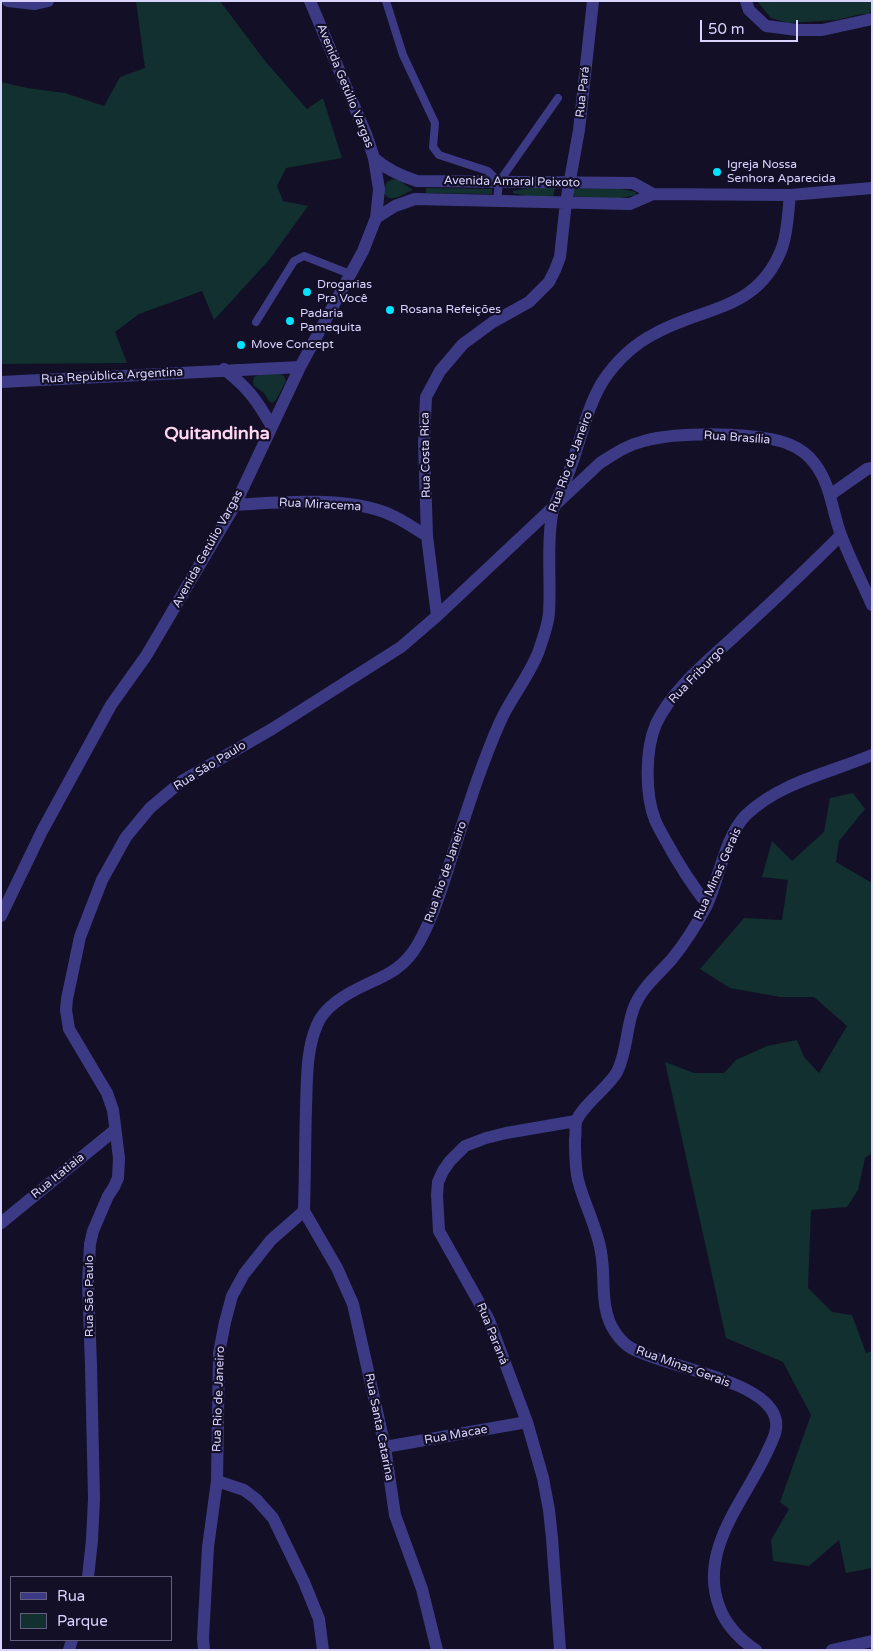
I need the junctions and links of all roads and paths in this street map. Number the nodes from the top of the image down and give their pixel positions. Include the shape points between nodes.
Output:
1 (8, 1) edge
2 (48, 1) edge
3 (310, 1) edge
4 (386, 1) edge
5 (593, 1) edge
6 (746, 1) edge
7 (872, 19) edge
8 (558, 98) dead end
9 (374, 158) junction
10 (417, 181) junction
11 (499, 182) junction
12 (570, 182) junction
13 (872, 188) edge
14 (653, 194) junction
15 (790, 195) junction
16 (415, 199) junction
17 (497, 201) junction
18 (566, 202) junction
19 (376, 218) junction
20 (350, 274) junction
21 (256, 322) dead end
22 (300, 367) junction
23 (224, 370) junction
24 (1, 382) edge
25 (272, 424) junction
26 (872, 468) edge
27 (830, 495) junction
28 (235, 505) junction
29 (552, 508) junction
30 (841, 535) junction
31 (427, 536) junction
32 (872, 605) edge
33 (437, 616) junction
34 (872, 755) edge
35 (707, 904) junction
36 (1, 916) edge
37 (576, 1121) junction
38 (115, 1130) junction
39 (304, 1211) junction
40 (1, 1223) edge
41 (527, 1422) junction
42 (385, 1448) junction
43 (217, 1481) junction
44 (88, 1576) edge
45 (872, 1641) edge
46 (204, 1650) edge
47 (323, 1650) edge
48 (437, 1650) edge
49 (560, 1650) edge
50 (756, 1650) edge
51 (832, 1650) edge

1 - 2 street via 22,4
3 - 9 street, Avenida Getúlio Vargas
4 - 11 lane via 403,55 436,124 433,147 439,155 488,171
5 - 12 street, Rua Pará
6 - 7 street via 749,10 766,26 822,30
8 - 11 lane
9 - 10 street, Avenida Amaral Peixoto via 383,166
9 - 19 street, Avenida Getúlio Vargas via 379,189
10 - 11 street, Avenida Amaral Peixoto
10 - 16 street
11 - 12 street, Avenida Amaral Peixoto
11 - 17 lane
12 - 14 street, Avenida Amaral Peixoto via 633,183
12 - 18 street, Rua Pará
13 - 15 street, Avenida Amaral Peixoto
14 - 15 street, Avenida Amaral Peixoto
14 - 18 street, Avenida Amaral Peixoto via 630,204
15 - 29 street, Rua Rio de Janeiro via 783,245 777,260 756,288 738,300 658,331 634,346 602,382 592,402 567,478
16 - 17 street, Avenida Amaral Peixoto
16 - 19 street, Avenida Amaral Peixoto
17 - 18 street, Avenida Amaral Peixoto
18 - 31 street, Rua Costa Rica via 560,256 549,282 529,302 463,344 440,371 426,397
19 - 20 street, Avenida Getúlio Vargas
20 - 21 lane via 300,257 294,261
20 - 22 street, Avenida Getúlio Vargas
22 - 23 street, Rua República Argentina
22 - 25 street, Avenida Getúlio Vargas
23 - 24 street, Rua República Argentina
23 - 25 street via 254,396
25 - 28 street, Avenida Getúlio Vargas
26 - 27 street
27 - 29 street, Rua Brasília via 815,464 790,444 750,437 665,437 621,449 600,463
27 - 30 street, Rua Brasília
28 - 31 street, Rua Miracema via 285,501 365,507 390,514
28 - 36 street, Avenida Getúlio Vargas via 146,656 111,705 42,831
29 - 33 street, Rua São Paulo
29 - 39 street, Rua Rio de Janeiro via 549,616 542,640 537,656 500,721 424,933 403,964 392,973 336,1001 323,1013 316,1026 307,1071
30 - 32 street, Rua Brasília
30 - 35 street, Rua Friburgo via 699,669 672,699 656,724 648,747 649,791 655,820
31 - 33 street, Rua Costa Rica
33 - 38 street, Rua São Paulo via 401,647 272,729 182,781 150,808 126,837 102,880 80,937 66,1010 69,1029 107,1094
34 - 35 street, Rua Minas Gerais via 767,797 744,817 729,844
35 - 37 street, Rua Minas Gerais via 674,957 641,994 633,1011 628,1042 617,1072
37 - 41 street, Rua Paraná via 475,1141 450,1161 438,1182 439,1231 489,1320
37 - 50 street, Rua Minas Gerais via 577,1177 600,1248 604,1299 608,1320 614,1330 630,1348 753,1393 769,1406 776,1419 776,1432 764,1460 720,1540 713,1570 722,1615 733,1630
38 - 40 street, Rua Itatiaia
38 - 44 street, Rua São Paulo via 118,1178 90,1244 88,1284 94,1499
39 - 42 street, Rua Santa Catarina via 337,1268 353,1304
39 - 43 street, Rua Rio de Janeiro via 271,1240 244,1274 232,1296 219,1353
41 - 42 street, Rua Macae
41 - 49 street, Rua Paraná via 549,1510
42 - 48 street, Rua Santa Catarina via 396,1515 422,1589
43 - 46 street, Rua Rio de Janeiro via 208,1547
43 - 47 street via 244,1490 274,1518 319,1619
45 - 51 street

